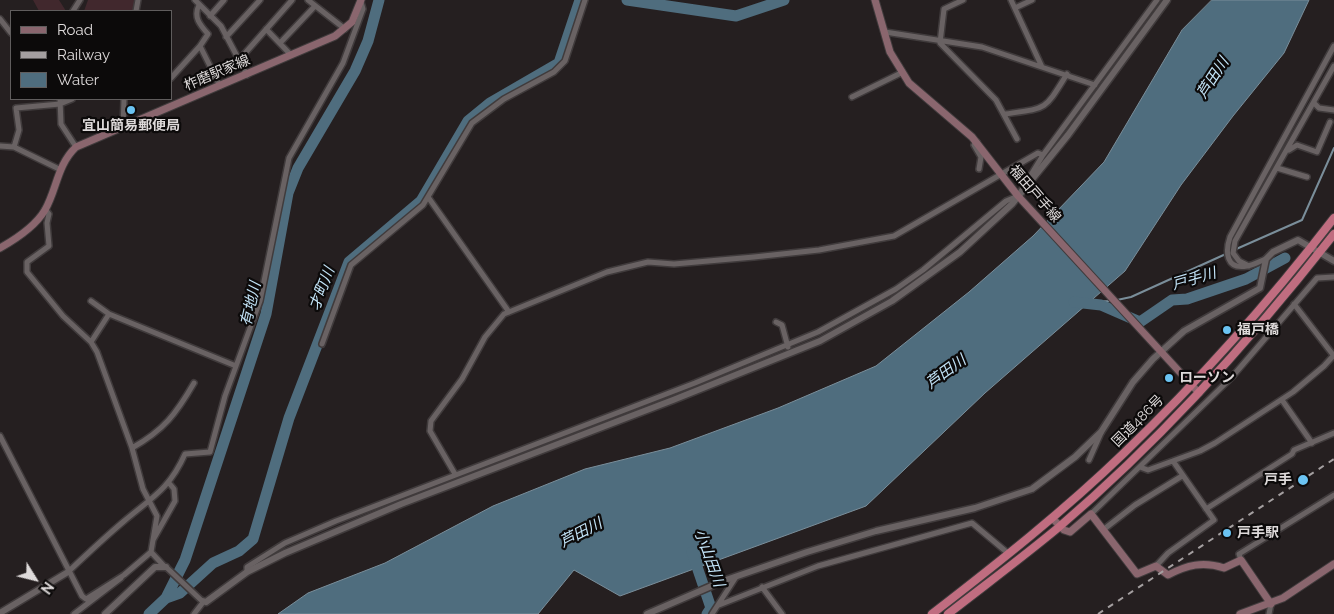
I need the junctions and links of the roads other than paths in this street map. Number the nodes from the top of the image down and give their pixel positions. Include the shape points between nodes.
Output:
1 (195, 0) edge
2 (224, 0) edge
3 (260, 0) edge
4 (292, 0) edge
5 (308, 0) edge
6 (584, 0) edge
7 (875, 0) edge
8 (963, 0) edge
9 (1011, 0) edge
10 (1032, 0) edge
11 (1167, 0) edge
12 (361, 1) edge
13 (1155, 2) edge
14 (199, 5) junction
15 (315, 6) junction
16 (1015, 8) junction
17 (210, 16) junction
18 (0, 19) edge
19 (266, 29) junction
20 (346, 29) junction
21 (10, 32) edge
22 (885, 32) junction
23 (226, 37) junction
24 (942, 40) junction
25 (280, 43) junction
26 (200, 46) junction
27 (1334, 46) edge
28 (291, 56) junction
29 (239, 60) junction
30 (1334, 66) edge
31 (1042, 67) junction
32 (172, 68) edge
33 (178, 71) junction
34 (901, 73) junction
35 (1067, 74) junction
36 (247, 75) junction
37 (172, 77) edge
38 (1095, 85) junction
39 (220, 86) junction
40 (852, 97) dead end
41 (124, 100) edge
42 (60, 101) edge
43 (172, 102) edge
44 (1314, 103) junction
45 (1334, 110) edge
46 (1005, 114) junction
47 (1330, 122) dead end
48 (123, 128) junction
49 (1017, 139) dead end
50 (977, 142) junction
51 (0, 146) edge
52 (14, 147) junction
53 (76, 147) junction
54 (1286, 152) junction
55 (1043, 155) junction
56 (1277, 168) junction
57 (59, 169) junction
58 (979, 169) dead end
59 (1001, 175) junction
60 (1307, 177) dead end
61 (428, 196) junction
62 (1019, 198) junction
63 (45, 209) junction
64 (1334, 218) edge
65 (1334, 234) edge
66 (0, 248) edge
67 (1311, 248) junction
68 (1319, 253) junction
69 (1266, 259) junction
70 (1334, 261) edge
71 (1250, 266) junction
72 (1334, 277) edge
73 (91, 301) dead end
74 (1294, 304) junction
75 (509, 312) junction
76 (110, 314) junction
77 (776, 322) dead end
78 (818, 332) junction
79 (835, 333) junction
80 (91, 342) junction
81 (322, 344) dead end
82 (788, 346) junction
83 (1161, 352) junction
84 (1334, 356) edge
85 (236, 366) junction
86 (194, 383) dead end
87 (1191, 384) junction
88 (1199, 392) junction
89 (1282, 400) junction
90 (1101, 432) junction
91 (1334, 433) edge
92 (0, 436) edge
93 (1312, 443) junction
94 (132, 448) junction
95 (1089, 460) dead end
96 (1173, 461) junction
97 (1140, 467) junction
98 (455, 474) junction
99 (1182, 476) junction
100 (169, 483) junction
101 (1334, 495) edge
102 (149, 500) junction
103 (1206, 509) junction
104 (1091, 514) junction
105 (1052, 518) junction
106 (1059, 526) junction
107 (1103, 530) junction
108 (153, 540) junction
109 (151, 552) junction
110 (1009, 554) junction
111 (1241, 560) junction
112 (1334, 564) edge
113 (165, 566) junction
114 (1156, 566) junction
115 (68, 572) junction
116 (247, 572) junction
117 (124, 575) junction
118 (736, 576) junction
119 (762, 587) junction
120 (204, 601) junction
121 (1271, 604) junction
122 (719, 605) junction
123 (0, 613) edge
124 (74, 614) edge
125 (105, 614) edge
126 (194, 614) edge
127 (647, 614) edge
128 (712, 614) edge
129 (782, 614) edge
130 (932, 614) edge
131 (948, 614) edge
132 (1240, 614) edge
133 (1269, 614) edge

1 - 14 street
2 - 17 street
3 - 23 street
4 - 19 street
5 - 15 street
6 - 61 street via 565,61 554,72 504,99 472,123
7 - 22 main road, 福田戸手線
8 - 24 street via 944,9
9 - 16 street
10 - 16 street
11 - 62 street
12 - 20 main road
12 - 85 street via 362,9 343,63 289,158 260,302
13 - 38 street
14 - 17 street
14 - 26 street via 196,13 198,22 208,34
15 - 20 street
15 - 25 street
16 - 31 street
17 - 23 street via 221,26
18 - 21 street
19 - 25 street
19 - 29 street
20 - 28 main road, 柞磨駅家線
22 - 24 street
22 - 34 main road, 福田戸手線 via 890,52
23 - 29 street
24 - 31 street via 982,47
24 - 46 street via 940,43 988,90
25 - 28 street
26 - 33 street
26 - 39 street
27 - 71 street via 1230,237 1226,249 1228,258 1234,265
28 - 36 main road, 柞磨駅家線
29 - 36 street
30 - 44 street
31 - 35 street
32 - 33 street
33 - 37 street
34 - 40 street
34 - 50 main road, 福田戸手線 via 909,84
35 - 38 street
35 - 46 street via 1043,108
36 - 39 main road, 柞磨駅家線
38 - 55 street
39 - 43 main road, 柞磨駅家線
41 - 48 street
42 - 52 street via 16,108 19,130
42 - 53 street via 61,124
43 - 48 main road, 柞磨駅家線
44 - 45 street via 1319,108
44 - 54 street
46 - 49 street
47 - 54 street via 1317,152 1297,145
48 - 53 main road, 柞磨駅家線
50 - 58 street via 974,146 981,157
50 - 59 main road, 福田戸手線
51 - 52 street
52 - 57 street
53 - 57 main road
54 - 56 street
55 - 59 street via 1038,153
55 - 62 street
56 - 60 street
56 - 71 street via 1235,241 1234,253 1239,261
57 - 63 main road
59 - 62 main road, 福田戸手線
59 - 75 street via 894,236 880,240 819,250 674,264 648,262 607,272
61 - 75 street
61 - 81 street via 423,205 352,265
62 - 78 street via 1006,201 896,289
62 - 79 street via 960,252 892,301
62 - 83 main road, 福田戸手線
63 - 66 main road via 36,222
63 - 80 street via 49,214 49,246 27,262 27,272 63,316
64 - 67 highway, 国道486号
65 - 68 highway, 国道486号
67 - 68 street
67 - 69 street via 1298,240 1272,252
67 - 87 highway, 国道486号
68 - 70 street
68 - 88 highway, 国道486号 via 1279,304
69 - 71 street
69 - 83 street via 1260,288 1184,331
72 - 74 street via 1317,278
73 - 76 street
74 - 84 street
74 - 97 street via 1232,377
75 - 98 street via 495,322 462,379 431,421 430,431
76 - 80 street
76 - 85 street
77 - 82 street via 782,325
78 - 79 street
78 - 82 street
79 - 116 street via 682,397 401,504
80 - 94 street via 108,377
82 - 98 street
83 - 87 main road, 福田戸手線
83 - 90 street via 1133,382
84 - 89 street
85 - 100 street via 210,452 185,454
86 - 94 street via 165,426
87 - 88 main road, 福田戸手線
87 - 105 highway, 国道486号 via 1124,453
88 - 106 highway, 国道486号 via 1132,460
89 - 93 street
89 - 96 street via 1215,443
90 - 95 street
90 - 118 street via 1075,457 1032,489 975,508 876,531
91 - 93 street
92 - 115 street
93 - 103 street via 1294,450
94 - 102 street
96 - 97 street via 1148,470
96 - 99 street
97 - 104 street
98 - 116 street via 285,543 247,567
99 - 103 street
99 - 107 street via 1135,505
100 - 102 street
100 - 108 street via 174,489 175,501
101 - 111 street via 1239,554
102 - 108 street via 157,516
102 - 115 street
103 - 114 street via 1214,520 1168,553
104 - 106 main road via 1070,532
104 - 107 main road
105 - 106 main road
105 - 110 highway, 国道486号
106 - 131 highway, 国道486号
107 - 114 main road via 1137,574
108 - 109 street
109 - 113 street
109 - 117 street
110 - 119 street via 972,523 818,566
110 - 130 highway, 国道486号
111 - 114 main road via 1224,568 1209,563 1184,566 1168,575
111 - 121 main road
112 - 121 main road
113 - 120 street
113 - 125 street via 155,567
115 - 117 street via 86,599
115 - 123 street
116 - 120 street
117 - 124 street
118 - 122 street
118 - 127 street
119 - 122 street
119 - 129 street
120 - 126 street
121 - 132 main road
121 - 133 street
122 - 128 street

